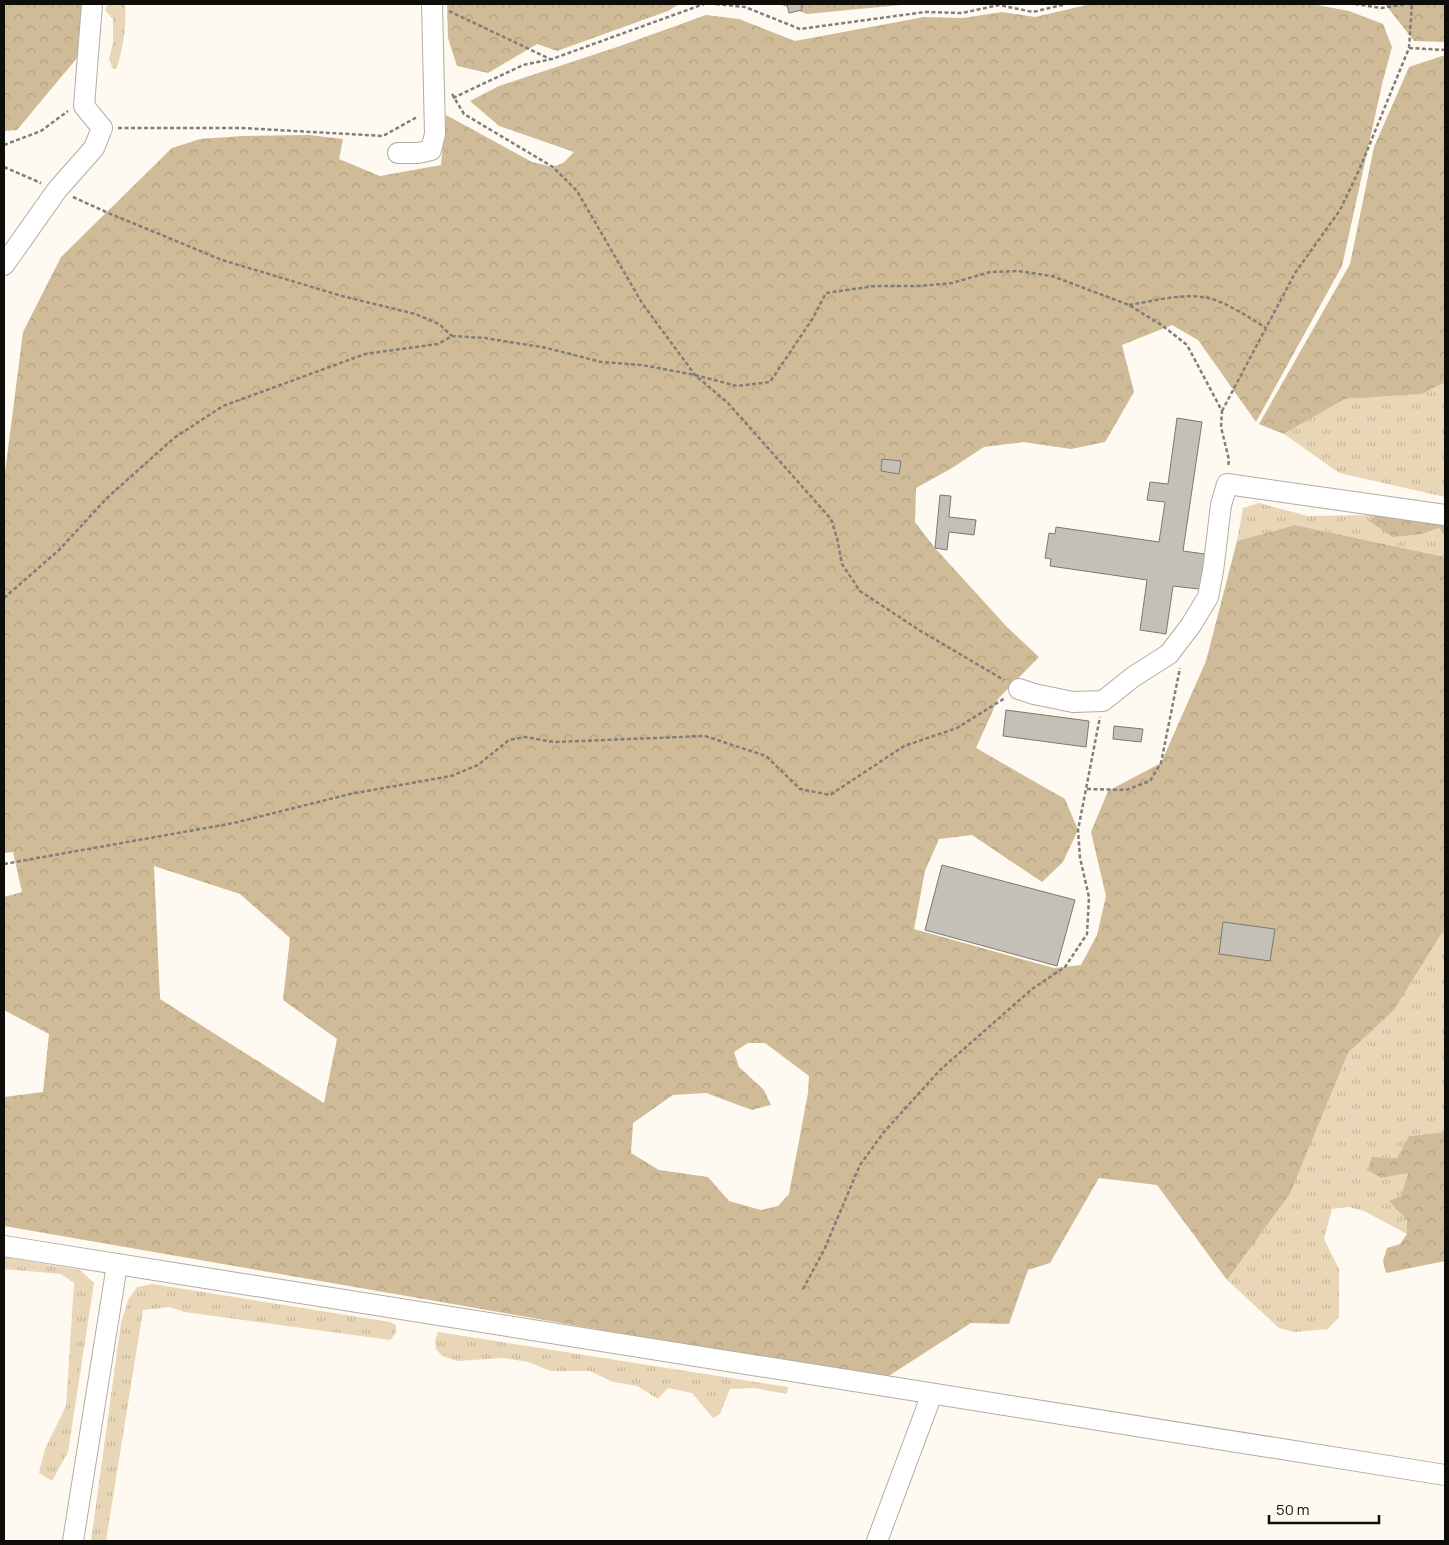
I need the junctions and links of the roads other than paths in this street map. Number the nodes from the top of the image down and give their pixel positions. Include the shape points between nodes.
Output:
1 (92, 4) edge
2 (437, 6) edge
3 (398, 152) dead end
4 (4, 265) edge
5 (1445, 514) edge
6 (1019, 689) road end
7 (4, 1246) edge
8 (116, 1265) junction
9 (932, 1394) junction
10 (1445, 1475) edge
11 (73, 1541) edge
12 (877, 1541) edge

1 - 4 street via 84,106 102,128 94,148 57,190
2 - 3 street via 435,134 431,150
5 - 6 street via 1227,484 1208,597 1169,654 1103,700 1072,702
7 - 8 street
8 - 9 street
8 - 11 street
9 - 10 street
9 - 12 street

